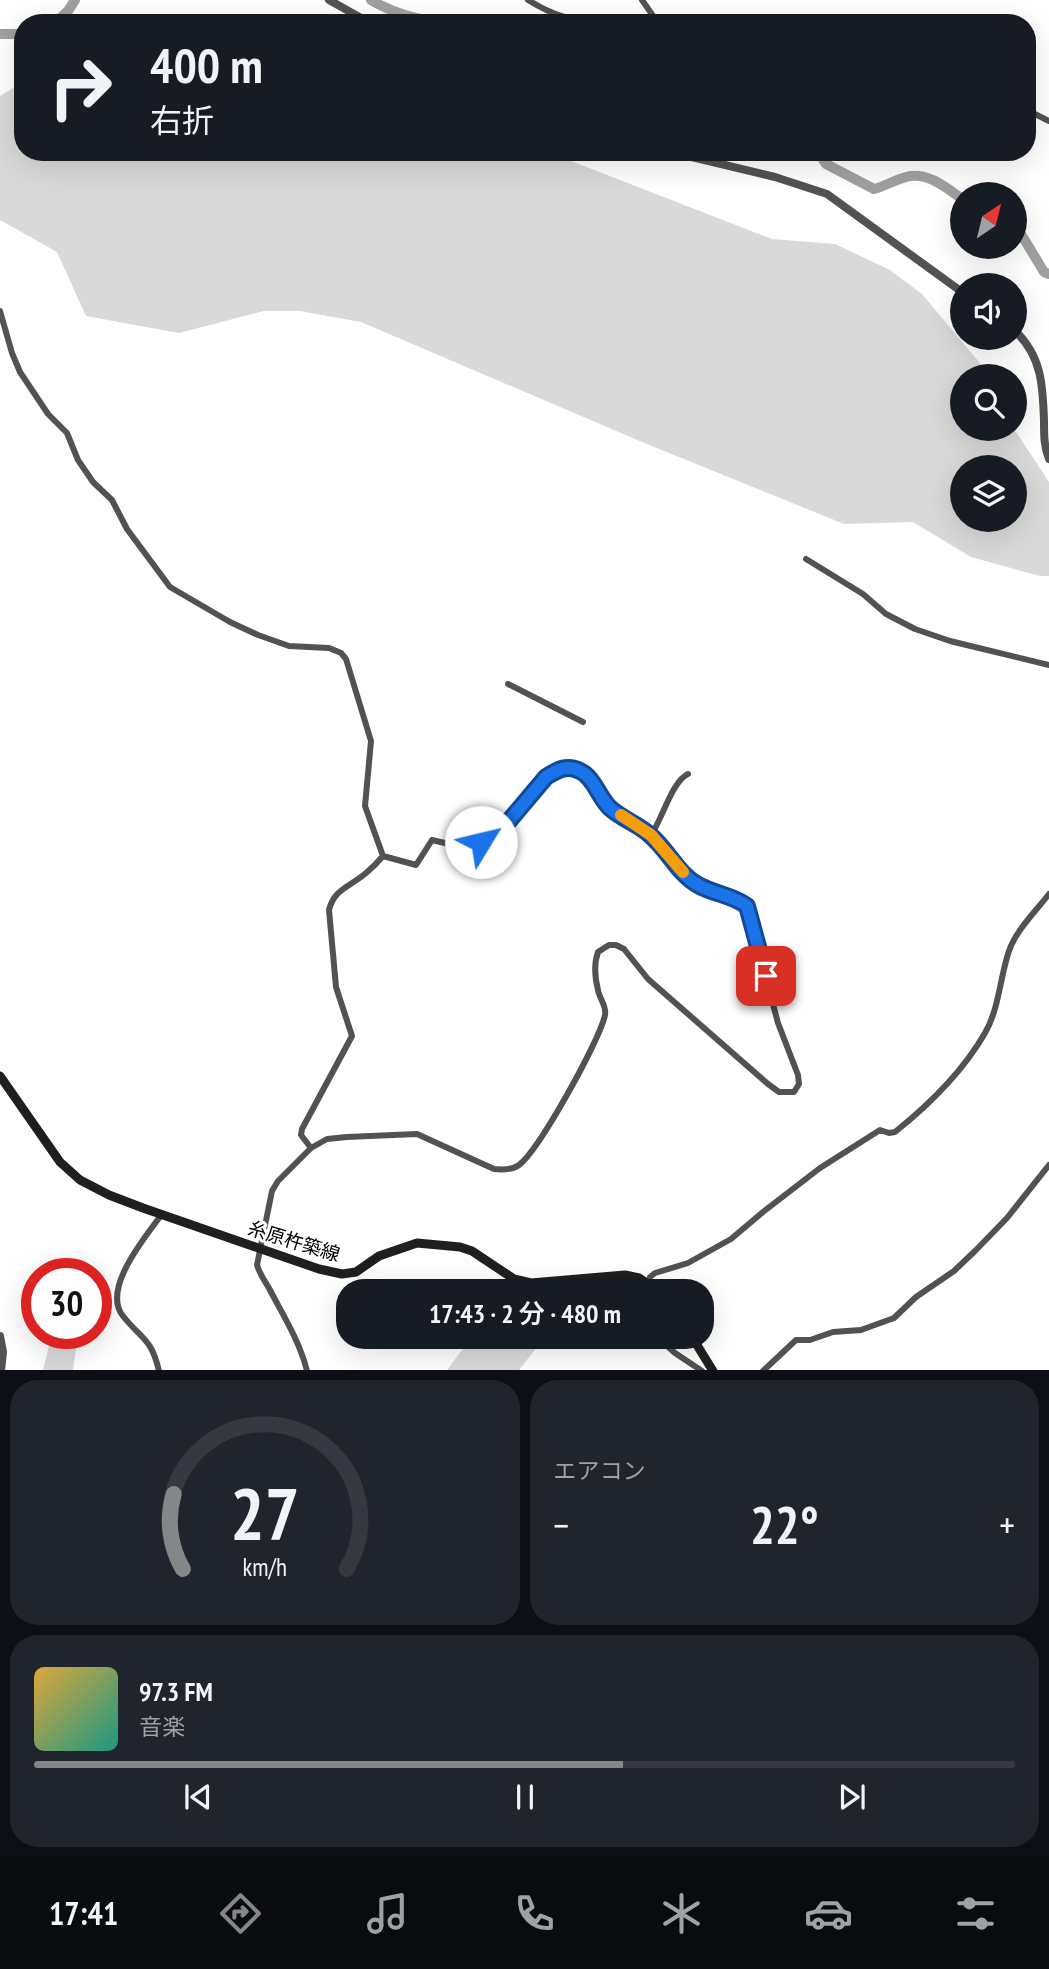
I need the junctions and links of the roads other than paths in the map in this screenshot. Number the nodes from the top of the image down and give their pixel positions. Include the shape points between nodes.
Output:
1 (329, 0) edge
2 (528, 0) edge
3 (354, 14) edge
4 (552, 14) edge
5 (708, 161) edge
6 (950, 283) edge
7 (0, 311) edge
8 (1027, 343) edge
9 (1049, 459) edge
10 (806, 559) dead end
11 (1049, 665) edge
12 (508, 684) dead end
13 (583, 722) dead end
14 (688, 774) dead end
15 (651, 835) junction
16 (383, 856) junction
17 (1049, 894) edge
18 (0, 1076) edge
19 (311, 1148) junction
20 (1049, 1165) edge
21 (162, 1214) junction
22 (260, 1249) junction
23 (514, 1279) edge
24 (578, 1279) edge
25 (641, 1279) edge
26 (650, 1279) edge
27 (0, 1336) edge
28 (670, 1349) edge
29 (700, 1349) edge
30 (1, 1370) edge
31 (159, 1370) edge
32 (307, 1370) edge
33 (702, 1370) edge
34 (713, 1370) edge
35 (763, 1370) edge

1 - 3 street
2 - 4 street
5 - 6 street via 827,194
7 - 16 street via 20,372 67,433 78,460 112,500 127,529 170,587 258,635 289,646 330,649 346,659 371,741 365,806
8 - 9 street via 1042,381
10 - 11 street via 915,629
12 - 13 street
14 - 15 street via 680,779
15 - 16 street via 610,808 584,772 563,768 546,777 486,843 466,848 432,840 416,865
15 - 19 street via 699,886 747,906 778,1023 799,1075 794,1092 779,1092 768,1084 648,979 624,949 609,945 595,960 598,991 606,1011 601,1028 566,1095 519,1165 494,1170 416,1134 327,1139
16 - 19 street via 364,875 342,887 329,910 336,987 352,1035 302,1129
17 - 26 street via 1009,949 986,1031 939,1093 895,1132 873,1133 731,1239
18 - 21 main road, 糸原杵築線 via 60,1162 80,1180
19 - 22 street via 272,1191
20 - 35 street via 975,1251 894,1318 861,1330 796,1340
21 - 22 main road, 糸原杵築線
21 - 31 street via 131,1258 116,1298 120,1314 147,1341
22 - 23 main road, 糸原杵築線 via 342,1275 417,1243 433,1244 472,1251
22 - 32 street via 260,1275
24 - 25 main road, 糸原杵築線 via 625,1275
27 - 30 street
28 - 33 street
29 - 34 main road

